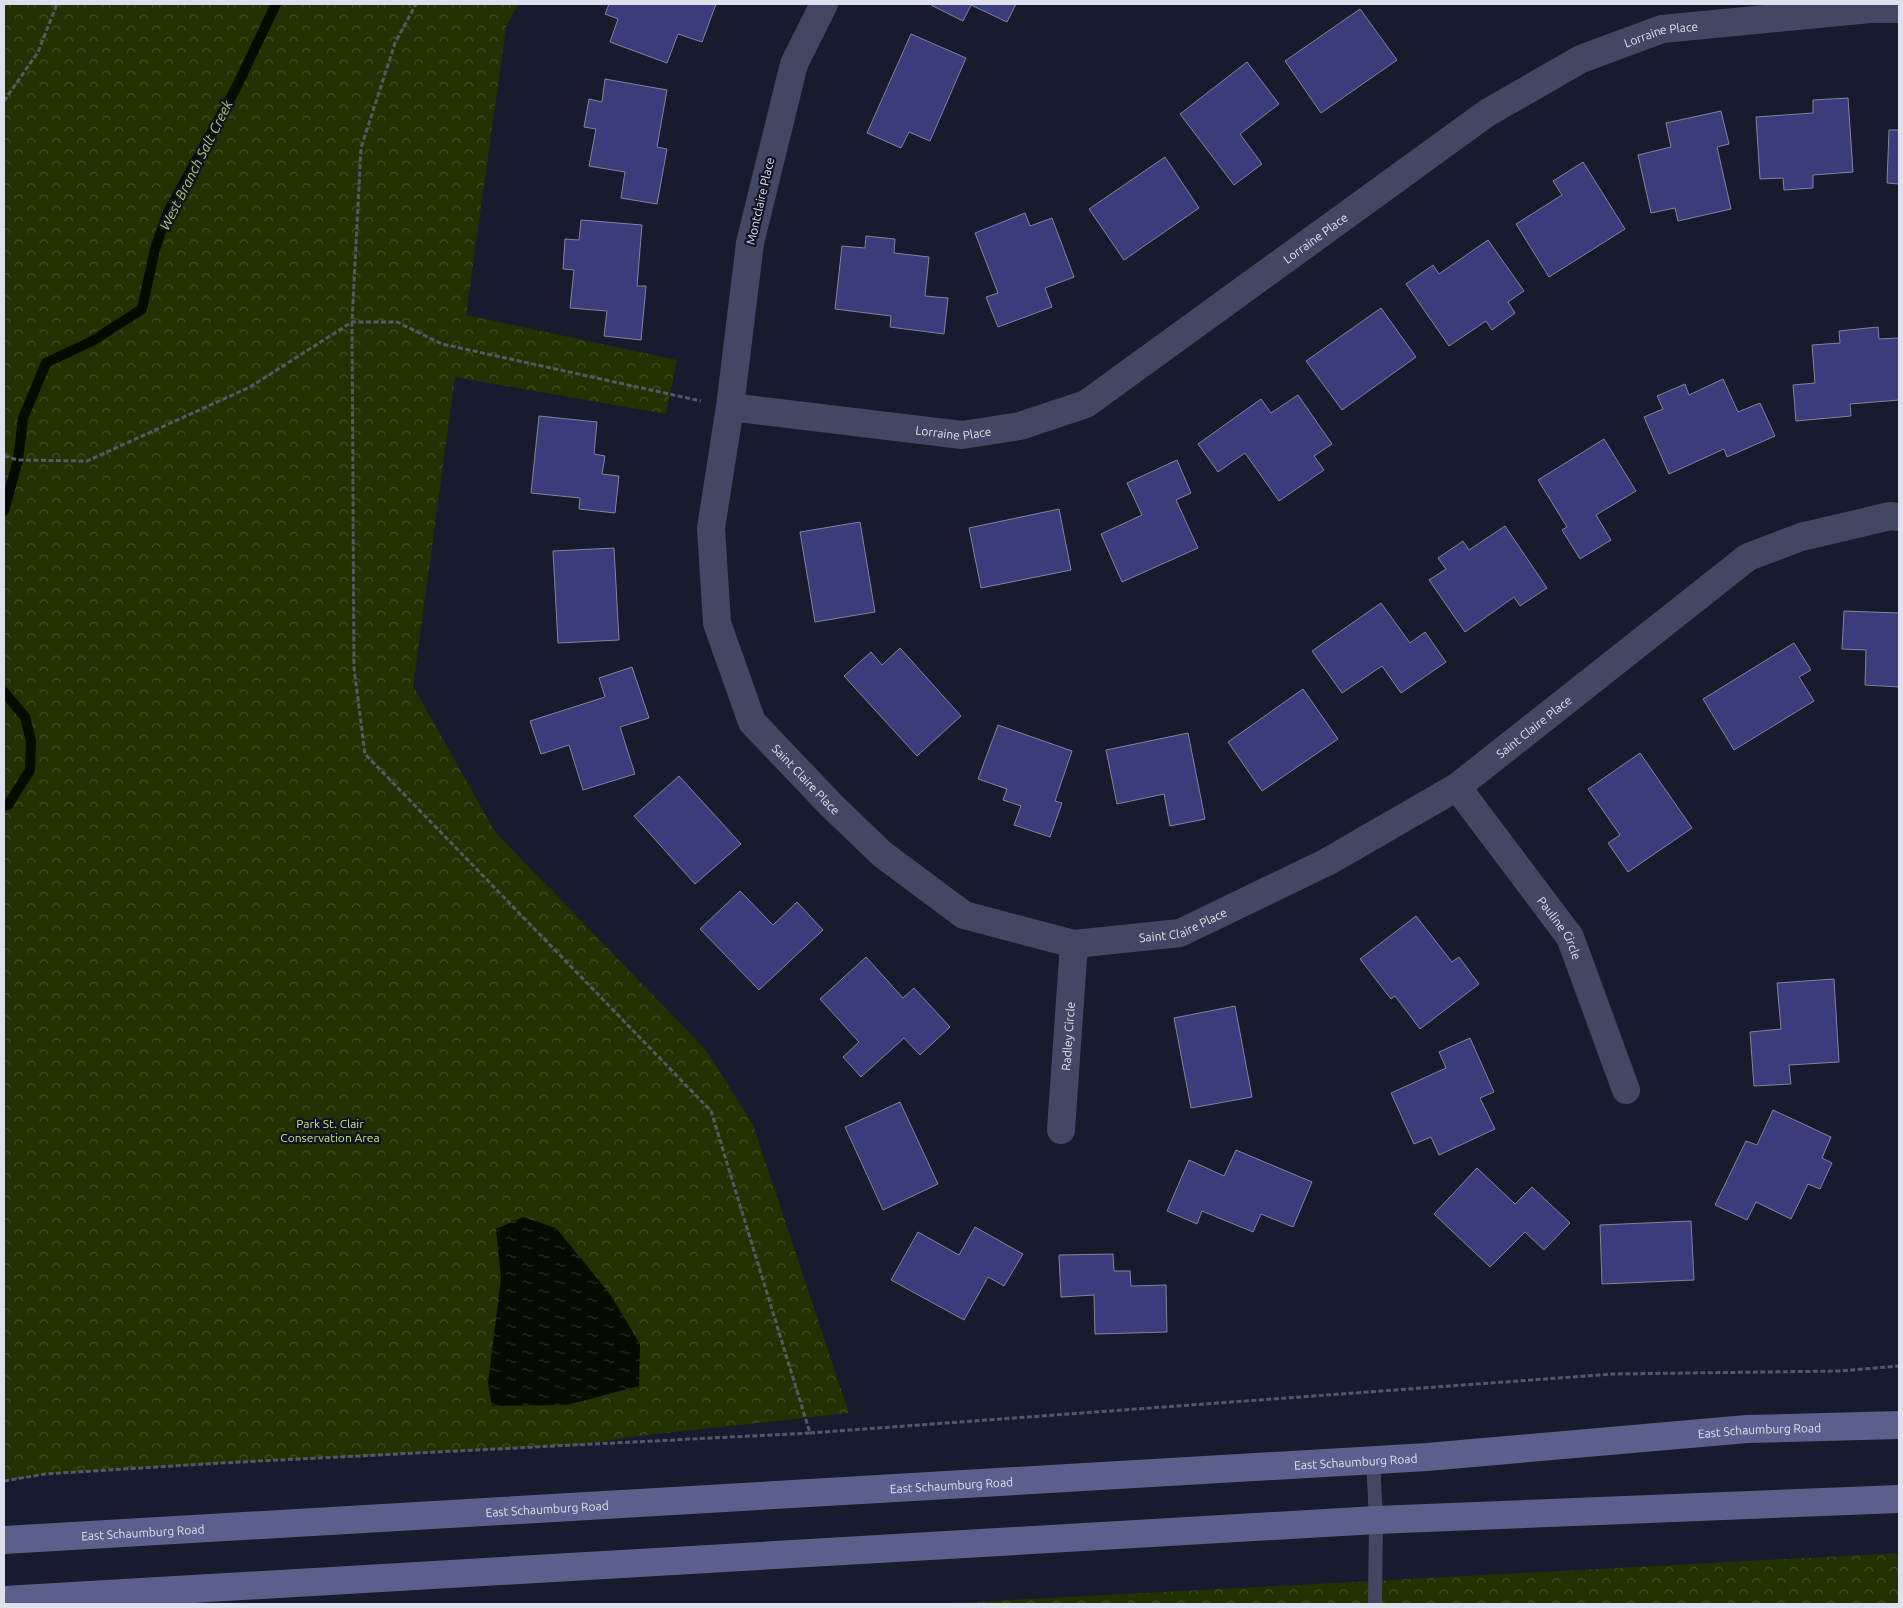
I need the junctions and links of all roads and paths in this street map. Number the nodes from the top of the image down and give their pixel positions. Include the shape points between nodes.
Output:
1 (57, 4) edge
2 (416, 4) edge
3 (824, 4) edge
4 (1899, 9) edge
5 (4, 101) edge
6 (352, 322) junction
7 (730, 407) junction
8 (4, 456) edge
9 (1899, 518) edge
10 (1457, 786) junction
11 (1074, 944) junction
12 (1626, 1090) dead end
13 (1061, 1130) dead end
14 (1899, 1366) edge
15 (1899, 1425) edge
16 (810, 1433) junction
17 (1373, 1460) junction
18 (4, 1481) edge
19 (1899, 1499) edge
20 (1376, 1520) junction
21 (4, 1540) edge
22 (4, 1600) edge
23 (1375, 1604) edge

1 - 5 path via 38,52
2 - 6 path via 395,43 361,148
3 - 7 street, Montclaire Place via 794,64 750,243
4 - 7 street, Lorraine Place via 1662,29 1581,59 1487,113 1086,404 1020,426 962,435
6 - 7 path via 397,322 442,344
6 - 8 path via 250,387 88,461 18,460
6 - 16 path via 354,668 365,754 711,1111
7 - 11 street, Saint Claire Place via 711,528 717,623 752,722 882,854 964,915
9 - 10 street, Saint Claire Place via 1890,516 1801,538 1748,557
10 - 11 street, Saint Claire Place via 1327,862 1180,933
10 - 12 street, Pauline Circle via 1570,937
11 - 13 street, Radley Circle
14 - 16 path via 1612,1374
15 - 17 main road, East Schaumburg Road via 1747,1429
16 - 18 path via 221,1462 45,1474
17 - 20 lane
17 - 21 main road, East Schaumburg Road
19 - 20 main road
20 - 22 main road
20 - 23 lane

